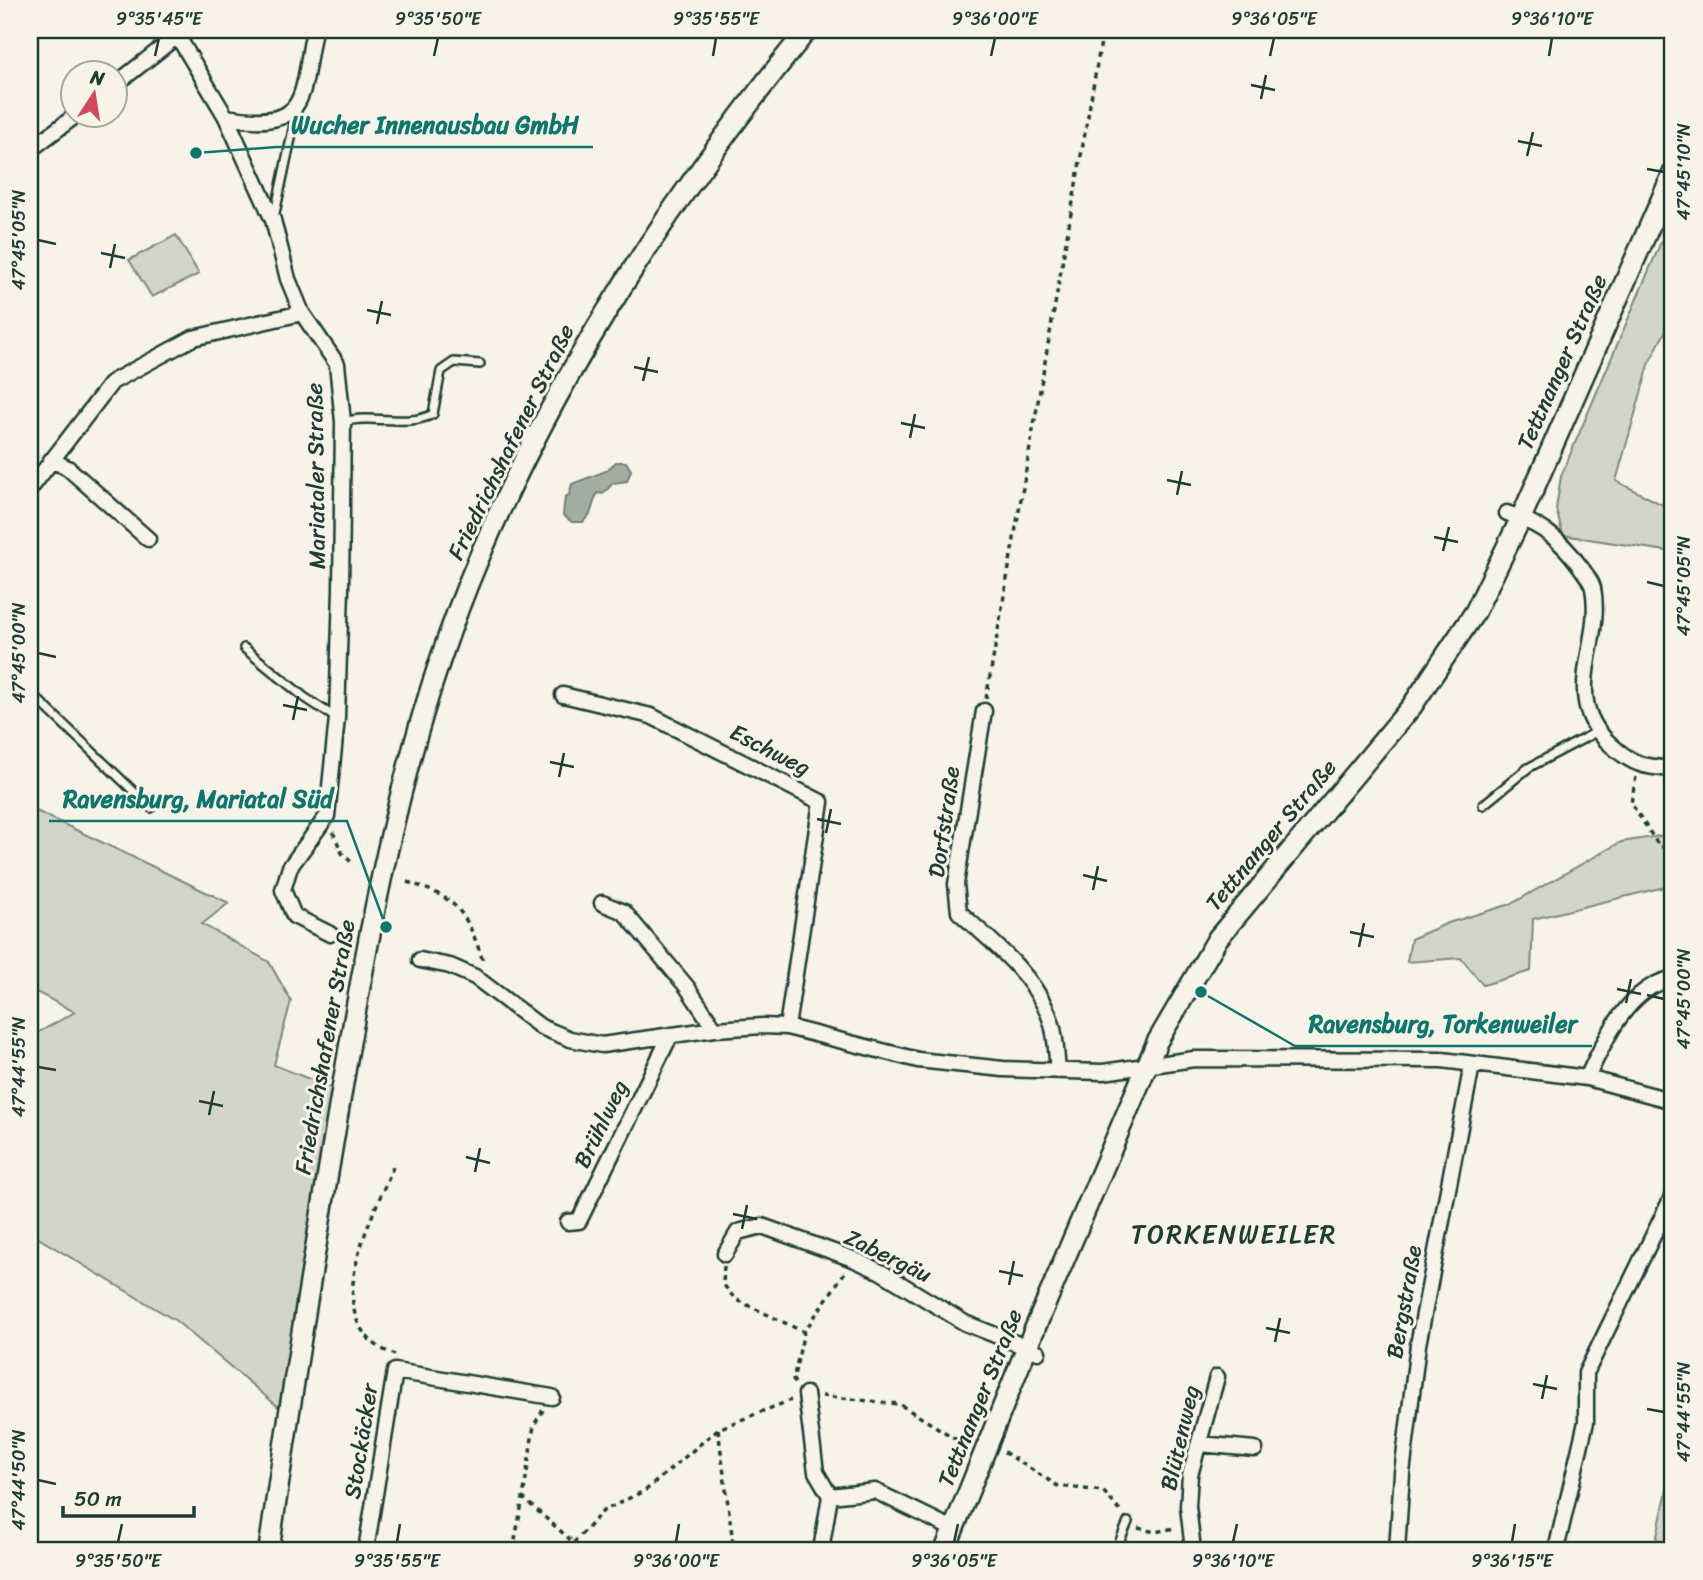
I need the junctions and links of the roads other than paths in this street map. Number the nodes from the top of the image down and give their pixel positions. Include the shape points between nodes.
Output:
1 (314, 30) edge
2 (807, 30) edge
3 (175, 33) edge
4 (130, 72) edge
5 (298, 106) junction
6 (226, 117) junction
7 (60, 127) edge
8 (30, 150) edge
9 (1673, 173) edge
10 (273, 220) junction
11 (302, 313) junction
12 (480, 364) dead end
13 (342, 422) junction
14 (51, 460) junction
15 (30, 489) edge
16 (1514, 516) junction
17 (148, 539) dead end
18 (244, 648) dead end
19 (30, 692) edge
20 (563, 695) dead end
21 (984, 711) road end
22 (337, 718) junction
23 (1596, 732) junction
24 (1673, 769) edge
25 (1483, 805) dead end
26 (151, 808) dead end
27 (602, 904) dead end
28 (330, 934) dead end
29 (420, 960) dead end
30 (1673, 979) edge
31 (787, 1027) junction
32 (715, 1029) junction
33 (669, 1038) junction
34 (1472, 1065) junction
35 (1146, 1066) junction
36 (1058, 1071) junction
37 (1587, 1078) junction
38 (1673, 1101) edge
39 (1673, 1195) edge
40 (568, 1222) dead end
41 (725, 1254) road end
42 (1032, 1350) junction
43 (1217, 1377) dead end
44 (806, 1394) road end
45 (552, 1397) road end
46 (1200, 1444) junction
47 (1255, 1449) dead end
48 (830, 1496) junction
49 (1128, 1522) road end
50 (953, 1529) junction
51 (269, 1550) edge
52 (366, 1550) edge
53 (821, 1550) edge
54 (944, 1550) edge
55 (1116, 1550) edge
56 (1192, 1550) edge
57 (1397, 1550) edge
58 (1556, 1550) edge

1 - 5 street
2 - 51 main road, Friedrichshafener Straße via 655,232 580,352 506,496 444,647 379,879
3 - 4 street
3 - 6 street, Mariataler Straße
5 - 6 street via 283,118 270,120
5 - 10 lane
6 - 10 street, Mariataler Straße
7 - 8 street
9 - 16 main road, Tettnanger Straße
10 - 11 street, Mariataler Straße
11 - 13 street, Mariataler Straße via 337,364
11 - 14 street via 192,338 112,382
12 - 13 lane via 454,362 441,371 433,414 420,421 362,416
13 - 22 street, Mariataler Straße
14 - 15 street
14 - 17 street via 68,468
16 - 23 street via 1551,533 1592,584 1595,609 1584,678 1586,708
16 - 35 main road, Tettnanger Straße via 1475,612 1449,654 1412,706 1218,938
18 - 22 lane
19 - 26 lane
20 - 31 street, Eschweg via 651,716 821,802
21 - 36 street, Dorfstraße via 956,884 959,912 1019,967 1048,1012
22 - 28 street, Mariataler Straße via 327,816 290,867 283,890 295,916
23 - 24 street via 1639,766
23 - 25 lane via 1528,768
27 - 32 street via 624,912 687,987
29 - 33 street via 475,977 541,1027 570,1039 602,1045
30 - 37 street via 1640,995 1614,1027
31 - 32 street
31 - 36 street via 918,1059
32 - 33 street
33 - 40 street, Brühlweg via 579,1221
34 - 35 street via 1443,1060 1194,1059
34 - 37 street
34 - 57 street, Bergstraße via 1418,1345
35 - 36 street via 1103,1072
35 - 42 main road, Tettnanger Straße
37 - 38 street
39 - 58 street via 1586,1373 1586,1422
41 - 42 street, Zabergäu via 738,1232 762,1226 853,1259 965,1323
42 - 50 main road, Tettnanger Straße
43 - 46 street, Blütenweg
44 - 48 street via 816,1472
45 - 52 street, Stockäcker via 395,1371
46 - 47 street
46 - 56 street, Blütenweg via 1189,1475
48 - 50 street via 875,1491
48 - 53 street
49 - 55 lane
50 - 54 main road, Tettnanger Straße

